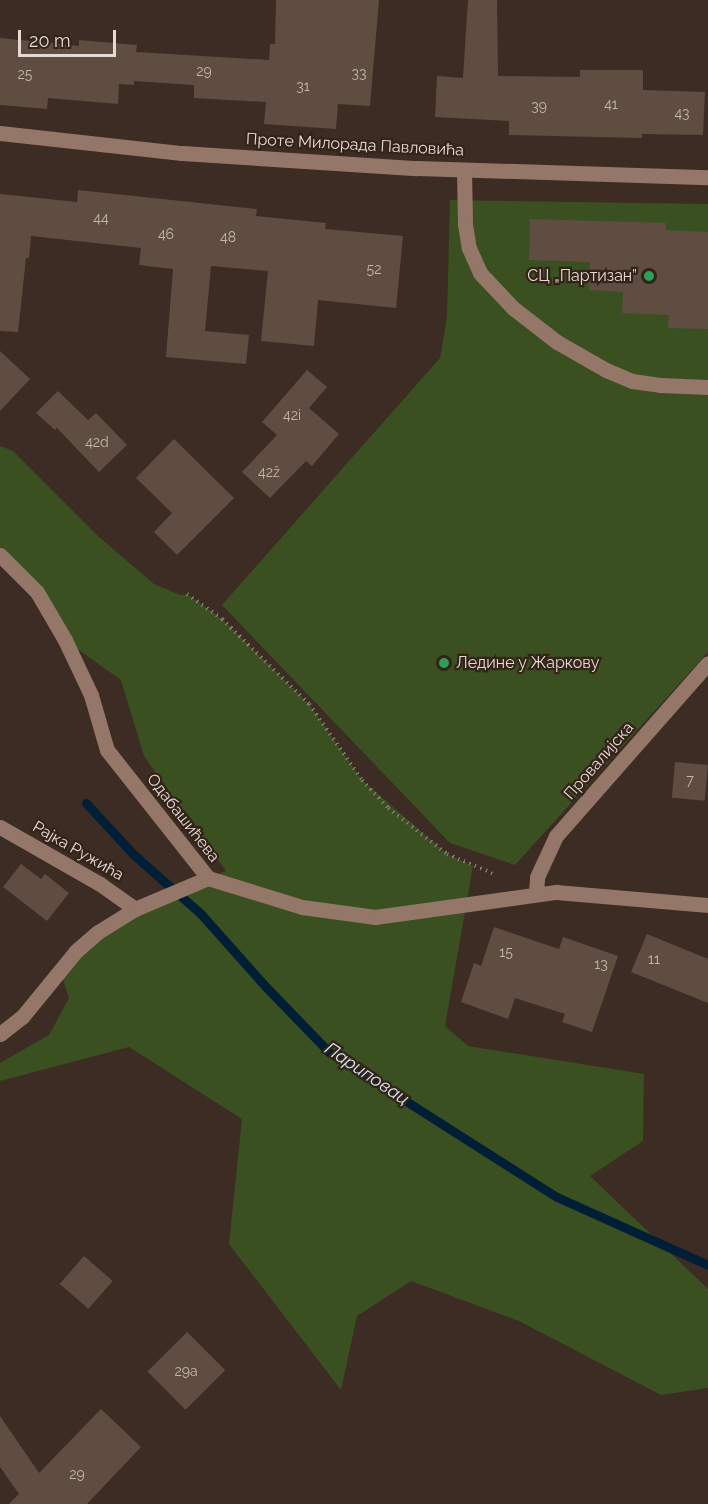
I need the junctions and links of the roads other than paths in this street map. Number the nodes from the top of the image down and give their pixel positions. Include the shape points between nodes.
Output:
1 (0, 133) edge
2 (464, 170) junction
3 (708, 177) edge
4 (708, 387) edge
5 (0, 555) edge
6 (708, 663) edge
7 (0, 826) edge
8 (202, 879) junction
9 (536, 893) junction
10 (708, 905) edge
11 (135, 909) junction
12 (0, 1034) edge

1 - 2 street, Проте Милорада Павловића via 182,153
2 - 3 street, Проте Милорада Павловића
2 - 4 street via 469,248 480,273 513,308 582,357 632,381
5 - 8 street, Одабашићева via 37,592 65,640 91,695 106,750
6 - 9 street, Провалијска via 556,836 537,877
7 - 11 street, Рајка Ружића
8 - 9 street, Одабашићева via 302,907 375,917
8 - 11 street
9 - 10 street, Одабашићева via 584,893
11 - 12 street via 76,951 38,1000

